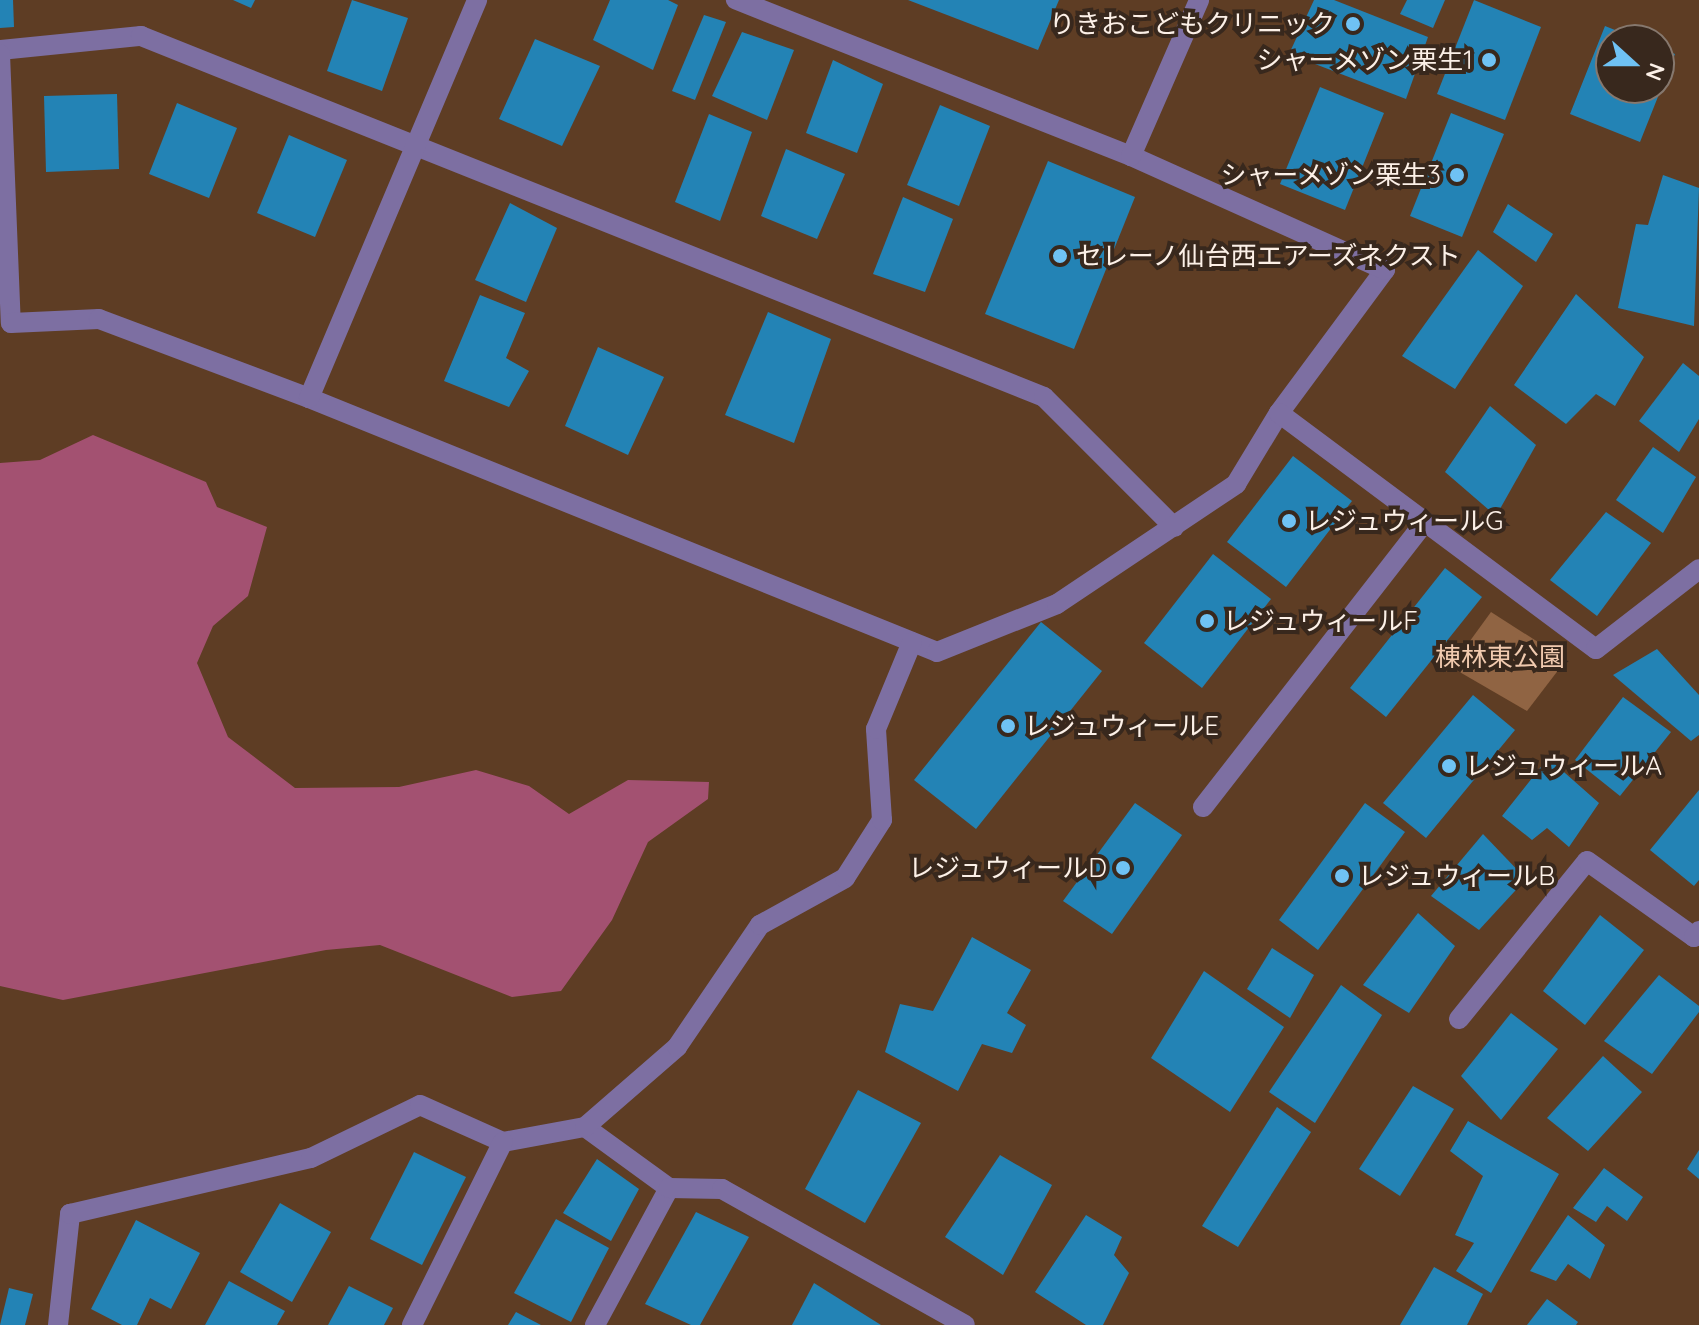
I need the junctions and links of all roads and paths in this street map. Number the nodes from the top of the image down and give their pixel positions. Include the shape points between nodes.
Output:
1 (477, 0) edge
2 (736, 0) edge
3 (1199, 0) edge
4 (0, 52) edge
5 (413, 145) junction
6 (1131, 156) junction
7 (309, 398) junction
8 (1279, 413) junction
9 (1425, 522) junction
10 (1174, 527) junction
11 (1699, 569) edge
12 (912, 642) junction
13 (1203, 807) dead end
14 (1699, 931) edge
15 (1459, 1019) dead end
16 (585, 1127) junction
17 (503, 1142) junction
18 (669, 1188) junction
19 (58, 1325) edge
20 (412, 1325) edge
21 (595, 1325) edge
22 (965, 1325) edge

1 - 5 street
2 - 6 street
3 - 6 street
4 - 5 street via 141,36
4 - 7 street via 11,323 99,319
5 - 7 street
5 - 10 street via 1044,397
6 - 8 street via 1385,270
7 - 12 street
8 - 9 street
8 - 10 street via 1236,484
9 - 11 street via 1596,649
9 - 13 street
10 - 12 street via 1057,604 937,652
12 - 16 street via 876,729 882,820 845,878 760,925 677,1047
14 - 15 street via 1694,937 1587,861
16 - 17 street
16 - 18 street
17 - 19 street via 420,1105 311,1158 70,1214
17 - 20 street
18 - 21 street
18 - 22 street via 722,1189

